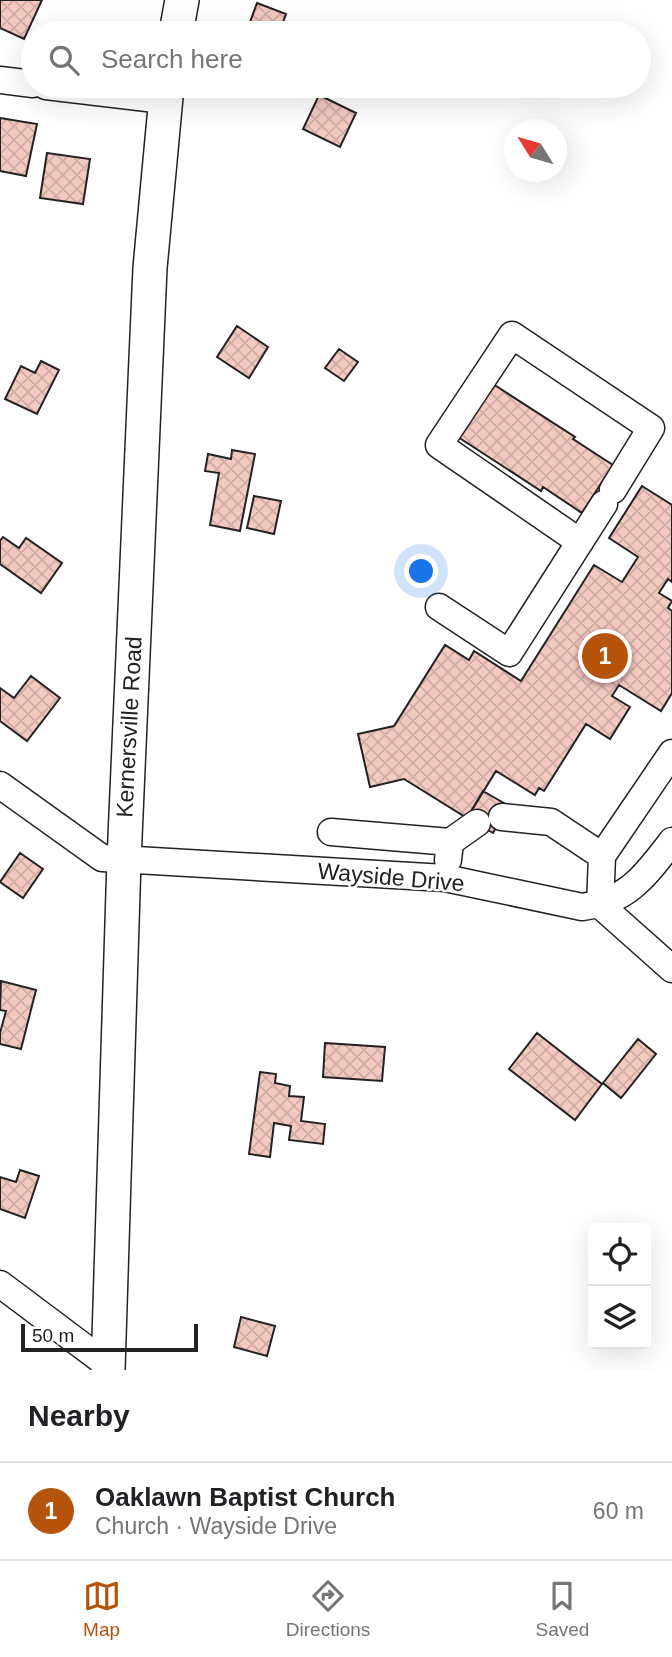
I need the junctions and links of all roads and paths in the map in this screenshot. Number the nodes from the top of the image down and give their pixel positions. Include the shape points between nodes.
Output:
1 (182, 0) edge
2 (178, 21) edge
3 (0, 80) edge
4 (21, 83) edge
5 (165, 98) edge
6 (662, 435) edge
7 (580, 542) junction
8 (439, 607) dead end
9 (672, 753) edge
10 (0, 786) edge
11 (331, 832) dead end
12 (672, 841) edge
13 (450, 842) junction
14 (602, 856) junction
15 (124, 860) junction
16 (445, 878) junction
17 (600, 905) junction
18 (672, 969) edge
19 (0, 1284) edge
20 (108, 1367) edge

1 - 2 main road
3 - 4 street
5 - 15 main road, Kernersville Road via 149,268
6 - 7 street via 608,497
6 - 7 street via 512,335 439,444
7 - 8 street via 509,653
9 - 14 street
10 - 15 street, Wayside Drive via 102,858
11 - 13 street
12 - 17 street, Wayside Drive via 637,884
13 - 14 street via 489,820 551,822
13 - 16 street
14 - 17 street
15 - 16 street, Wayside Drive
15 - 20 main road, Kernersville Road
16 - 17 street, Wayside Drive via 564,905
17 - 18 street
19 - 20 street

